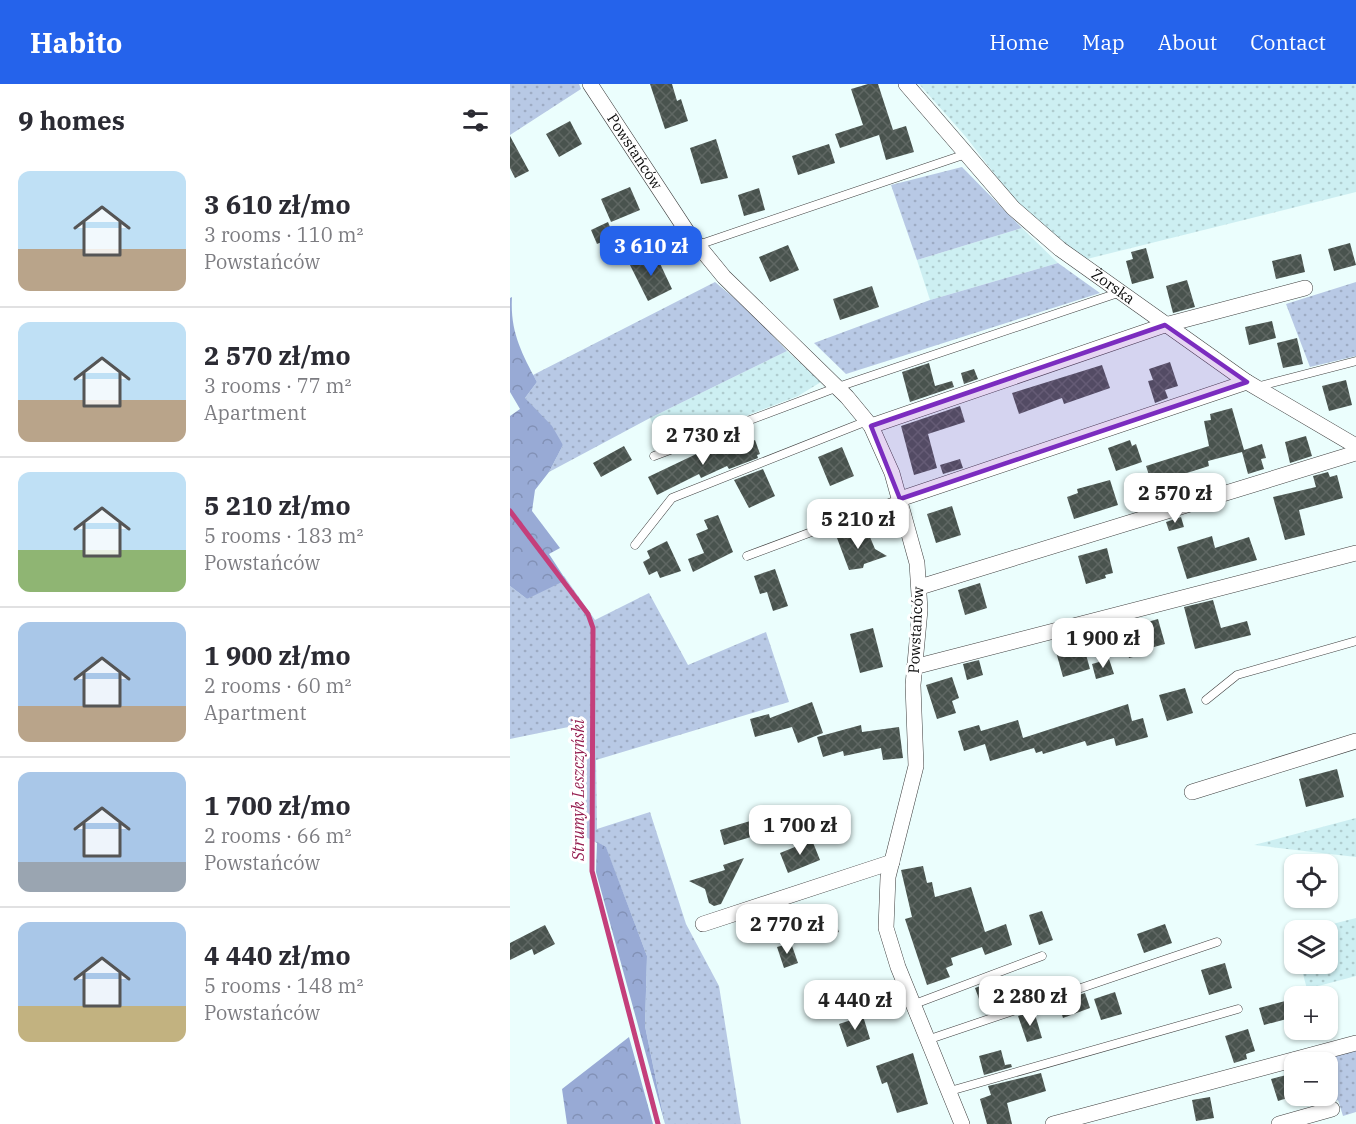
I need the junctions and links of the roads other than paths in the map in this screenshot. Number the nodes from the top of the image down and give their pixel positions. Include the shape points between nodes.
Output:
1 (590, 84) edge
2 (906, 84) edge
3 (968, 154) junction
4 (698, 245) junction
5 (1305, 288) dead end
6 (1118, 293) junction
7 (1165, 325) junction
8 (1356, 361) edge
9 (1251, 385) junction
10 (838, 387) junction
11 (869, 424) junction
12 (1356, 446) edge
13 (1356, 453) edge
14 (654, 456) dead end
15 (900, 499) junction
16 (635, 545) dead end
17 (1356, 553) edge
18 (747, 556) dead end
19 (920, 587) junction
20 (1356, 641) edge
21 (914, 668) junction
22 (1206, 700) dead end
23 (1356, 741) edge
24 (1192, 792) dead end
25 (892, 862) junction
26 (703, 924) dead end
27 (1217, 942) dead end
28 (1042, 957) dead end
29 (912, 1005) junction
30 (1238, 1009) dead end
31 (927, 1040) junction
32 (1356, 1043) edge
33 (950, 1091) junction
34 (1332, 1109) dead end
35 (962, 1124) edge
36 (1053, 1124) edge
37 (1279, 1124) edge

1 - 4 street, Powstańców
2 - 3 street, Żorska
3 - 4 lane
3 - 6 street, Żorska via 1012,208
4 - 10 street, Powstańców via 724,277
5 - 7 street
6 - 7 street, Żorska
6 - 10 lane
7 - 9 street, Żorska
7 - 11 street
8 - 9 lane
9 - 12 street, Żorska
9 - 15 street
10 - 11 street, Powstańców
10 - 14 lane
11 - 15 street, Powstańców
11 - 16 lane via 672,498
13 - 19 street
15 - 18 lane
15 - 19 street, Powstańców
17 - 21 street
19 - 21 street, Powstańców
20 - 22 lane via 1237,675
21 - 25 street, Powstańców via 916,766
23 - 24 street
25 - 26 street
25 - 29 street, Powstańców via 886,891 886,928
27 - 31 lane
28 - 29 lane
29 - 31 street, Powstańców
30 - 33 lane
31 - 33 street, Powstańców
32 - 36 street
33 - 35 street, Powstańców
34 - 37 street

